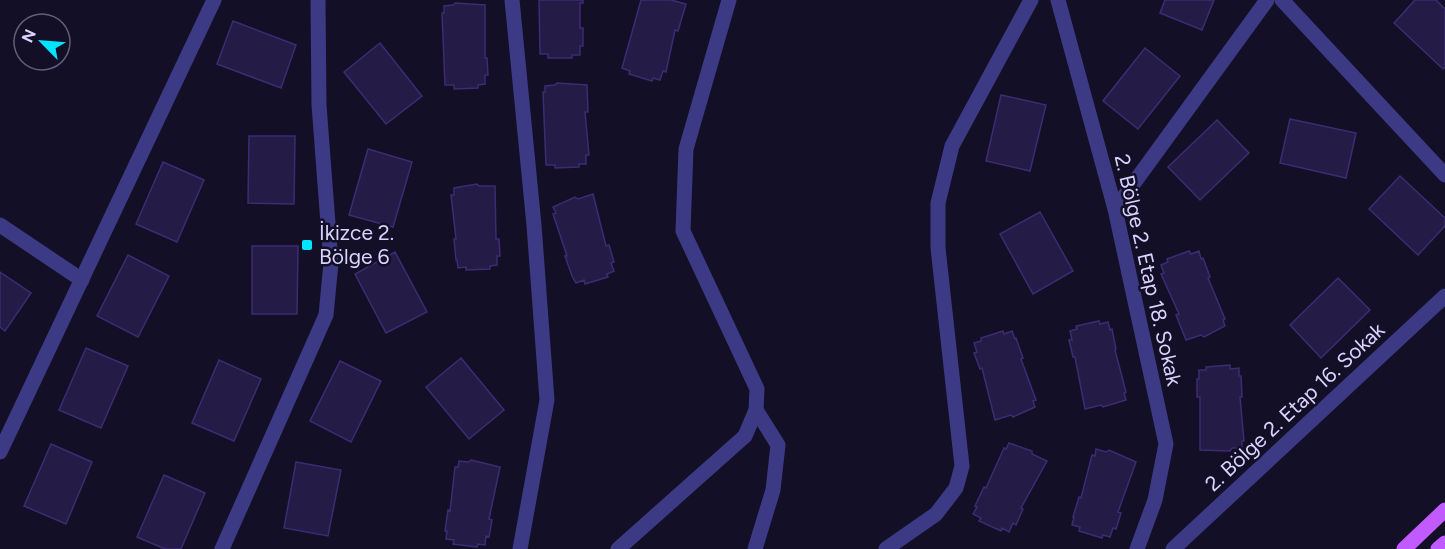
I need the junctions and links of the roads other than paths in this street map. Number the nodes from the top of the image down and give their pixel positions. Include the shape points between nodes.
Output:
1 (214, 0) edge
2 (318, 0) edge
3 (512, 0) edge
4 (729, 0) edge
5 (1031, 0) edge
6 (1058, 0) edge
7 (1267, 0) edge
8 (1282, 0) edge
9 (1445, 175) edge
10 (1115, 209) junction
11 (0, 225) edge
12 (82, 280) junction
13 (1445, 297) edge
14 (756, 411) junction
15 (0, 452) edge
16 (1445, 510) edge
17 (1445, 543) edge
18 (222, 549) edge
19 (520, 549) edge
20 (618, 549) edge
21 (755, 549) edge
22 (886, 549) edge
23 (1137, 549) edge
24 (1173, 549) edge
25 (1404, 549) edge
26 (1438, 549) edge

1 - 12 street
2 - 18 street via 319,105 331,263 326,315
3 - 19 street via 547,400
4 - 14 street via 686,149 683,231 757,388
5 - 22 street via 952,146 938,203 938,248 962,466 956,488 936,514
6 - 10 street, 2. Bölge 2. Etap 18. Sokak
7 - 10 street
8 - 9 street
10 - 23 street, 2. Bölge 2. Etap 18. Sokak via 1166,444 1155,500
11 - 12 street
12 - 15 street
13 - 24 street, 2. Bölge 2. Etap 16. Sokak
14 - 20 street via 745,436
14 - 21 street via 777,445 773,490
16 - 25 main road
17 - 26 main road

